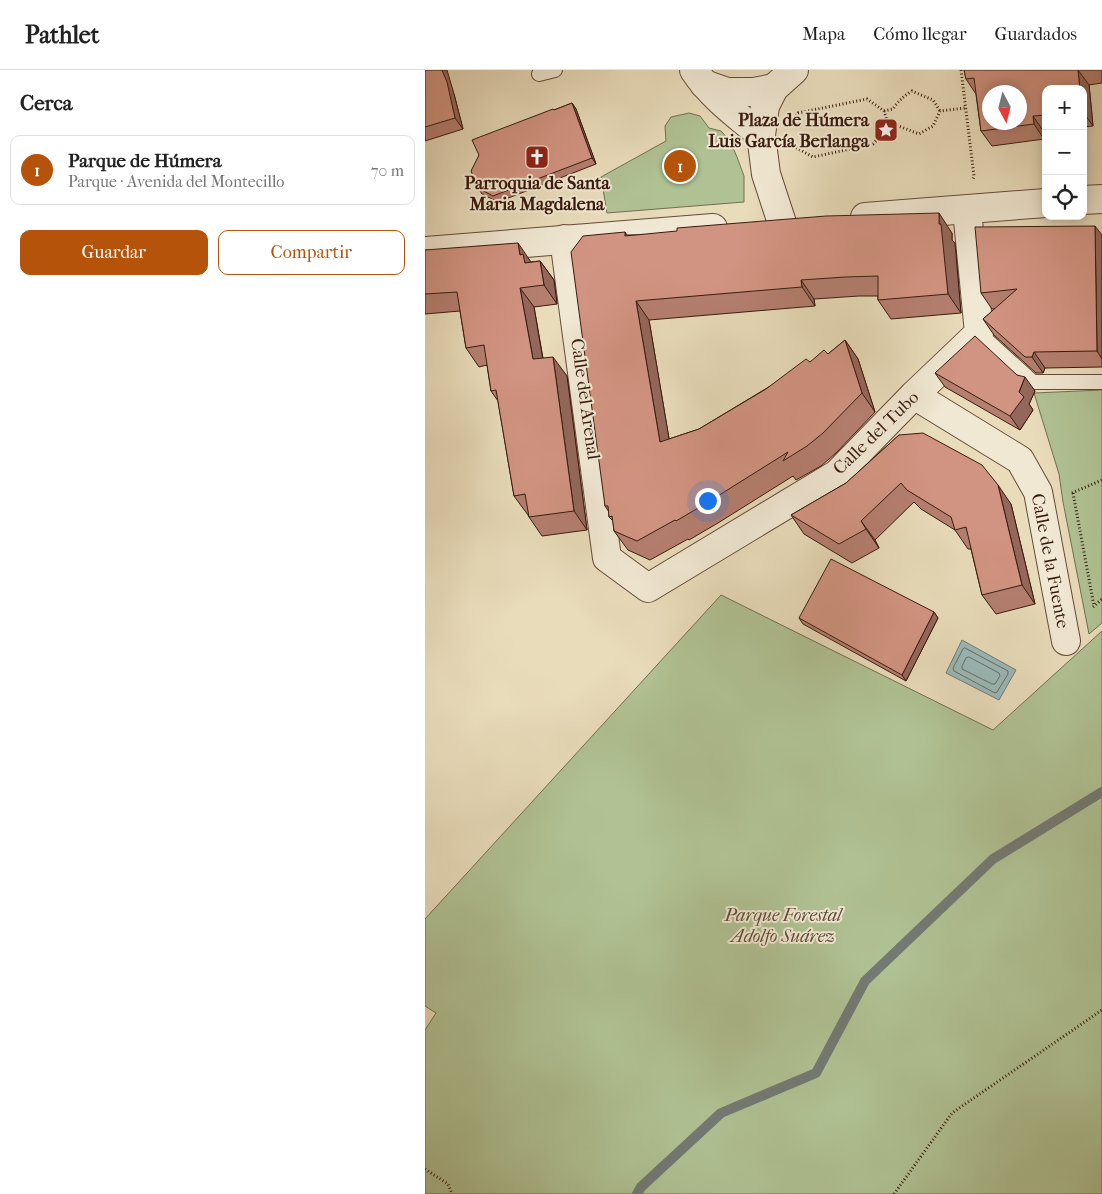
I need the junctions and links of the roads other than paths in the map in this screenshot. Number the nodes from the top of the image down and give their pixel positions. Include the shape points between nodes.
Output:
1 (555, 70) edge
2 (794, 70) edge
3 (539, 74) dead end
4 (699, 77) edge
5 (774, 88) junction
6 (762, 142) junction
7 (1102, 198) edge
8 (1087, 200) edge
9 (1042, 203) edge
10 (967, 210) junction
11 (840, 219) edge
12 (782, 223) edge
13 (732, 227) edge
14 (564, 240) junction
15 (425, 251) edge
16 (979, 333) junction
17 (1102, 382) edge
18 (915, 395) junction
19 (607, 558) joint
20 (1066, 641) dead end

1 - 3 lane
2 - 5 street
4 - 5 street via 727,92
4 - 6 street
5 - 6 street via 765,106
6 - 12 street via 766,174
7 - 8 street
9 - 10 street
10 - 11 street
10 - 16 street
13 - 14 street
14 - 15 street
14 - 19 street, Calle del Arenal
16 - 17 lane via 1033,382
16 - 18 street, Calle del Tubo
18 - 19 street, Calle del Tubo via 837,474 648,588
18 - 20 street, Calle de la Fuente via 1020,460 1039,492

